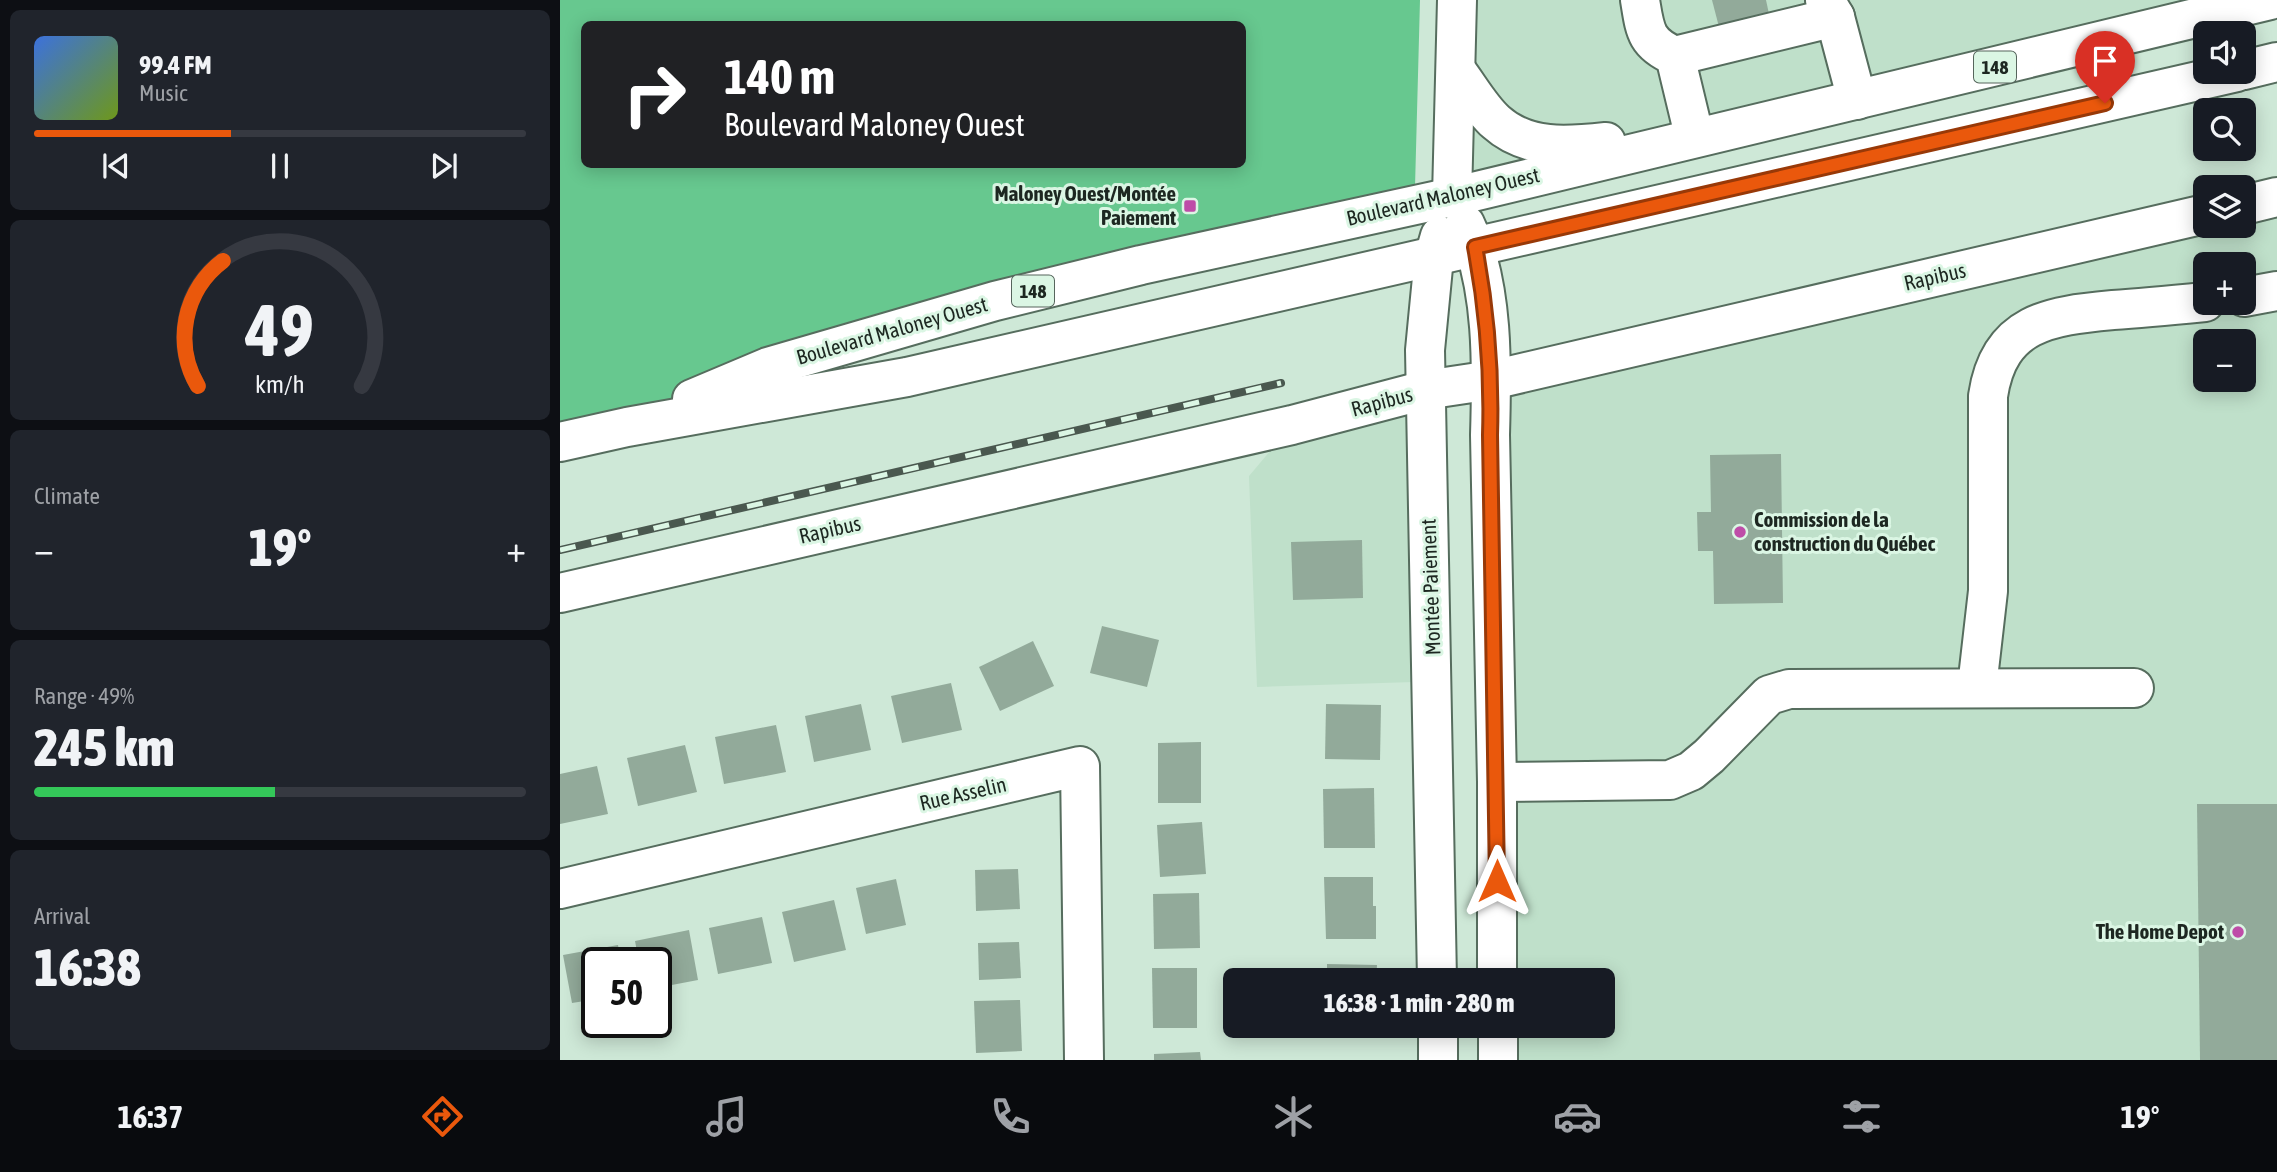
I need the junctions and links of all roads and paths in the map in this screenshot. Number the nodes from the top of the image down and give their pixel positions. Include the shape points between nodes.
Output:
1 (1457, 0) edge
2 (1640, 0) edge
3 (2270, 0) edge
4 (1830, 9) edge
5 (1675, 56) junction
6 (2277, 62) edge
7 (2256, 67) edge
8 (1456, 70) junction
9 (2193, 82) edge
10 (1857, 100) junction
11 (1707, 134) junction
12 (1452, 197) junction
13 (2277, 197) edge
14 (2256, 202) edge
15 (2193, 217) edge
16 (1475, 247) junction
17 (1434, 257) junction
18 (2277, 291) edge
19 (2256, 295) edge
20 (2193, 303) edge
21 (1492, 380) junction
22 (1425, 390) junction
23 (627, 427) junction
24 (560, 442) edge
25 (560, 593) edge
26 (1977, 687) junction
27 (2134, 688) dead end
28 (1497, 782) junction
29 (560, 889) edge
30 (1437, 968) edge
31 (1497, 968) edge
32 (1437, 1038) edge
33 (1497, 1038) edge
34 (1084, 1060) edge
35 (1438, 1060) edge
36 (1498, 1060) edge

1 - 8 main road, Montée Paiement
2 - 5 main road via 1645,33 1658,49
3 - 10 main road, Boulevard Maloney Ouest / 148
4 - 5 main road
4 - 10 main road
5 - 11 main road
6 - 7 main road
8 - 11 main road via 1495,121 1515,135 1539,143 1570,145
8 - 12 main road, Montée Paiement
9 - 16 main road, Boulevard Maloney Ouest / 148
10 - 11 main road, Boulevard Maloney Ouest / 148
11 - 12 main road, Boulevard Maloney Ouest / 148
12 - 16 main road, Montée Paiement
12 - 17 main road, Montée Paiement
12 - 23 main road, Boulevard Maloney Ouest / 148 via 995,301 768,368
13 - 14 main road
15 - 21 main road, Rapibus
16 - 17 main road, Boulevard Maloney Ouest / 148
16 - 21 main road, Montée Paiement
17 - 22 main road, Montée Paiement via 1426,321
17 - 23 main road, Boulevard Maloney Ouest / 148 via 907,377
18 - 19 main road
20 - 26 main road via 2051,319 2019,334 1998,359 1988,396 1988,591
21 - 22 main road, Rapibus
21 - 28 main road, Montée Paiement
22 - 25 main road, Rapibus via 1292,425
22 - 30 main road, Montée Paiement
23 - 24 main road, Boulevard Maloney Ouest / 148
26 - 27 main road
26 - 28 main road via 1789,690 1769,695 1691,771 1670,780
28 - 31 main road, Montée Paiement
29 - 34 main road, Rue Asselin via 1080,766
32 - 35 main road
33 - 36 main road

